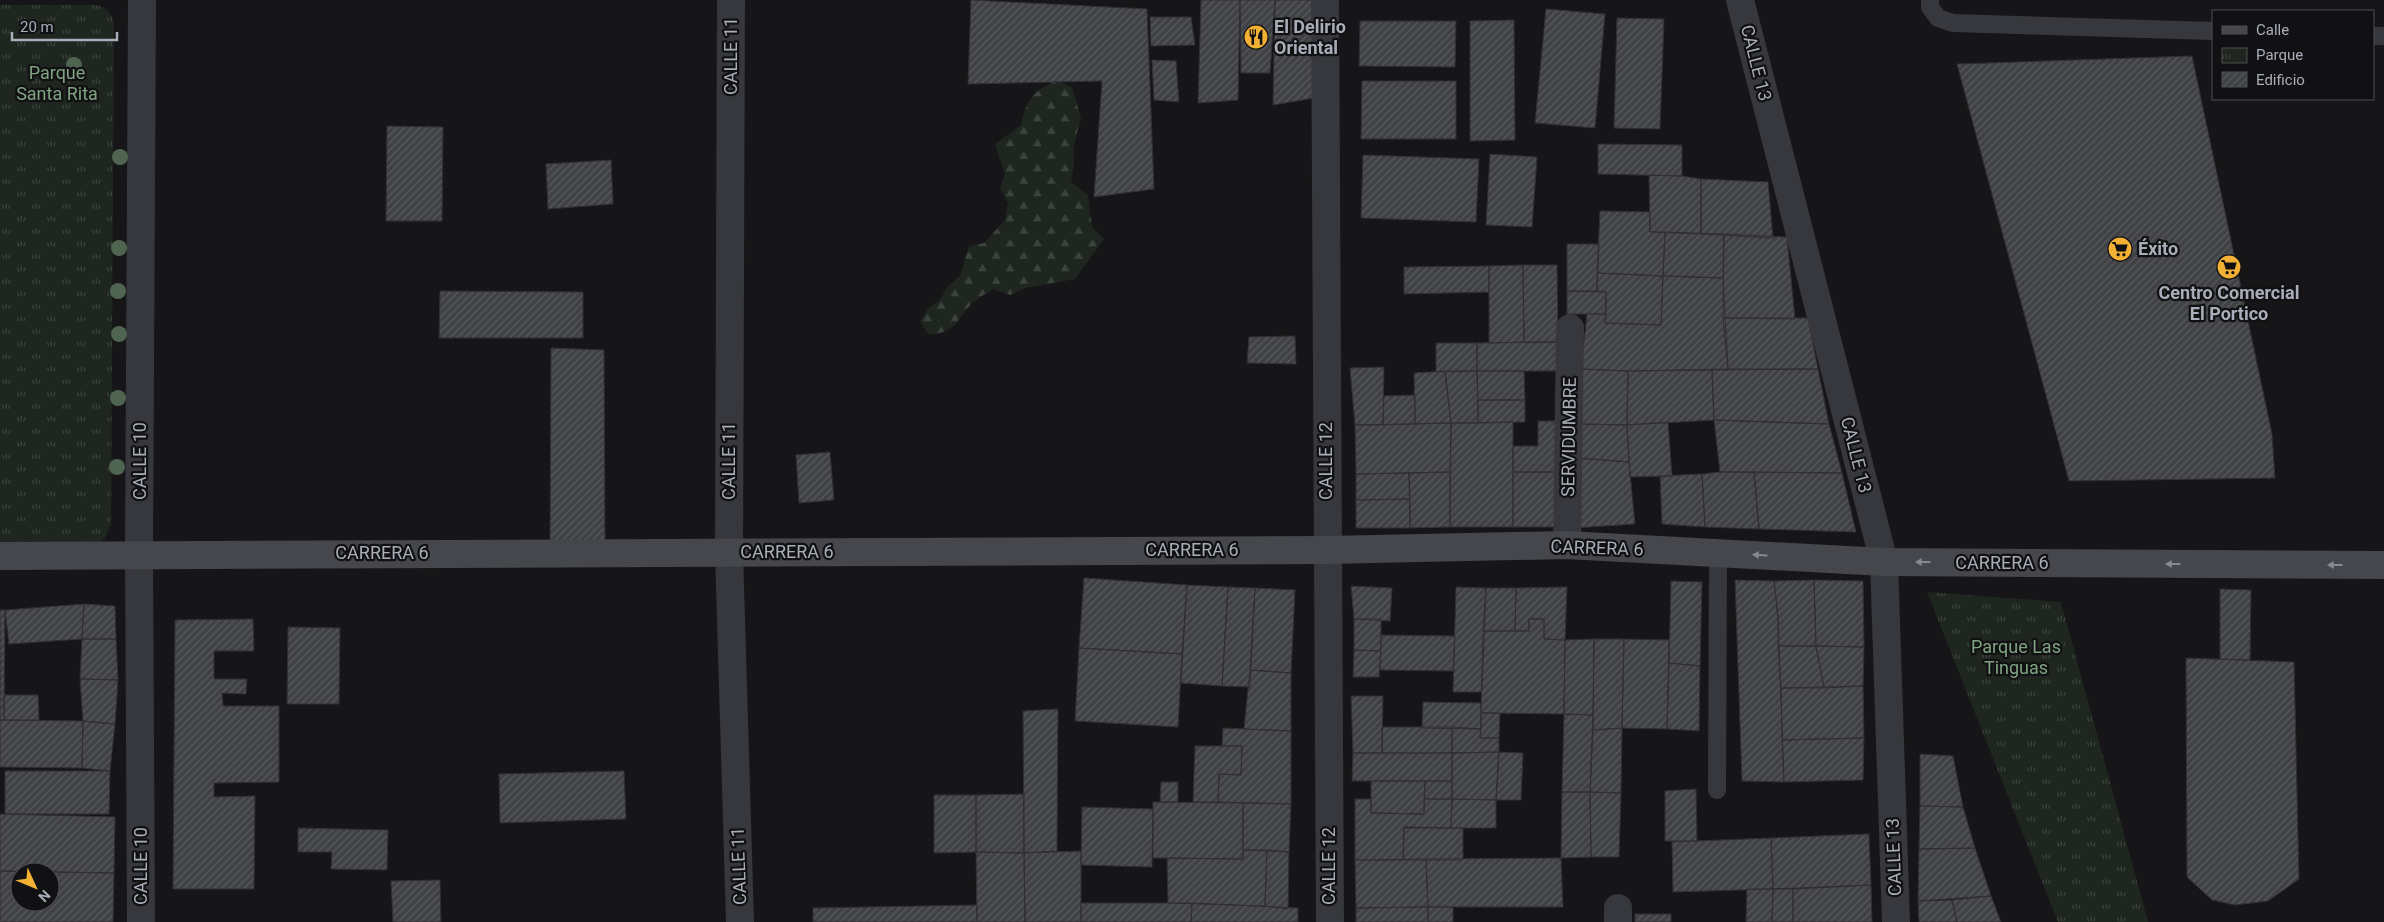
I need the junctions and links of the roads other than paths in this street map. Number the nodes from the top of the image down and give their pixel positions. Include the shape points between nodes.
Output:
1 (142, 0) edge
2 (731, 0) edge
3 (1325, 0) edge
4 (1740, 0) edge
5 (1930, 0) edge
6 (2212, 31) edge
7 (1570, 328) dead end
8 (1567, 545) junction
9 (1326, 550) junction
10 (729, 552) junction
11 (1718, 553) junction
12 (139, 554) junction
13 (0, 556) edge
14 (1884, 562) junction
15 (2384, 565) edge
16 (1717, 790) dead end
17 (141, 922) edge
18 (740, 922) edge
19 (1330, 922) edge
20 (1896, 922) edge

1 - 12 street, CALLE 10
2 - 10 street, CALLE 11
3 - 9 street, CALLE 12
4 - 14 street, CALLE 13
5 - 6 lane via 1930,7 1938,18 1953,23
7 - 8 street, SERVIDUMBRE
8 - 9 street, CARRERA 6
8 - 11 street, CARRERA 6
9 - 10 street, CARRERA 6
9 - 19 street, CALLE 12
10 - 12 street, CARRERA 6
10 - 18 street, CALLE 11
14 -> 11 street, CARRERA 6
11 - 16 lane
12 - 13 street, CARRERA 6
12 - 17 street, CALLE 10
15 -> 14 street, CARRERA 6
14 - 20 street, CALLE 13

